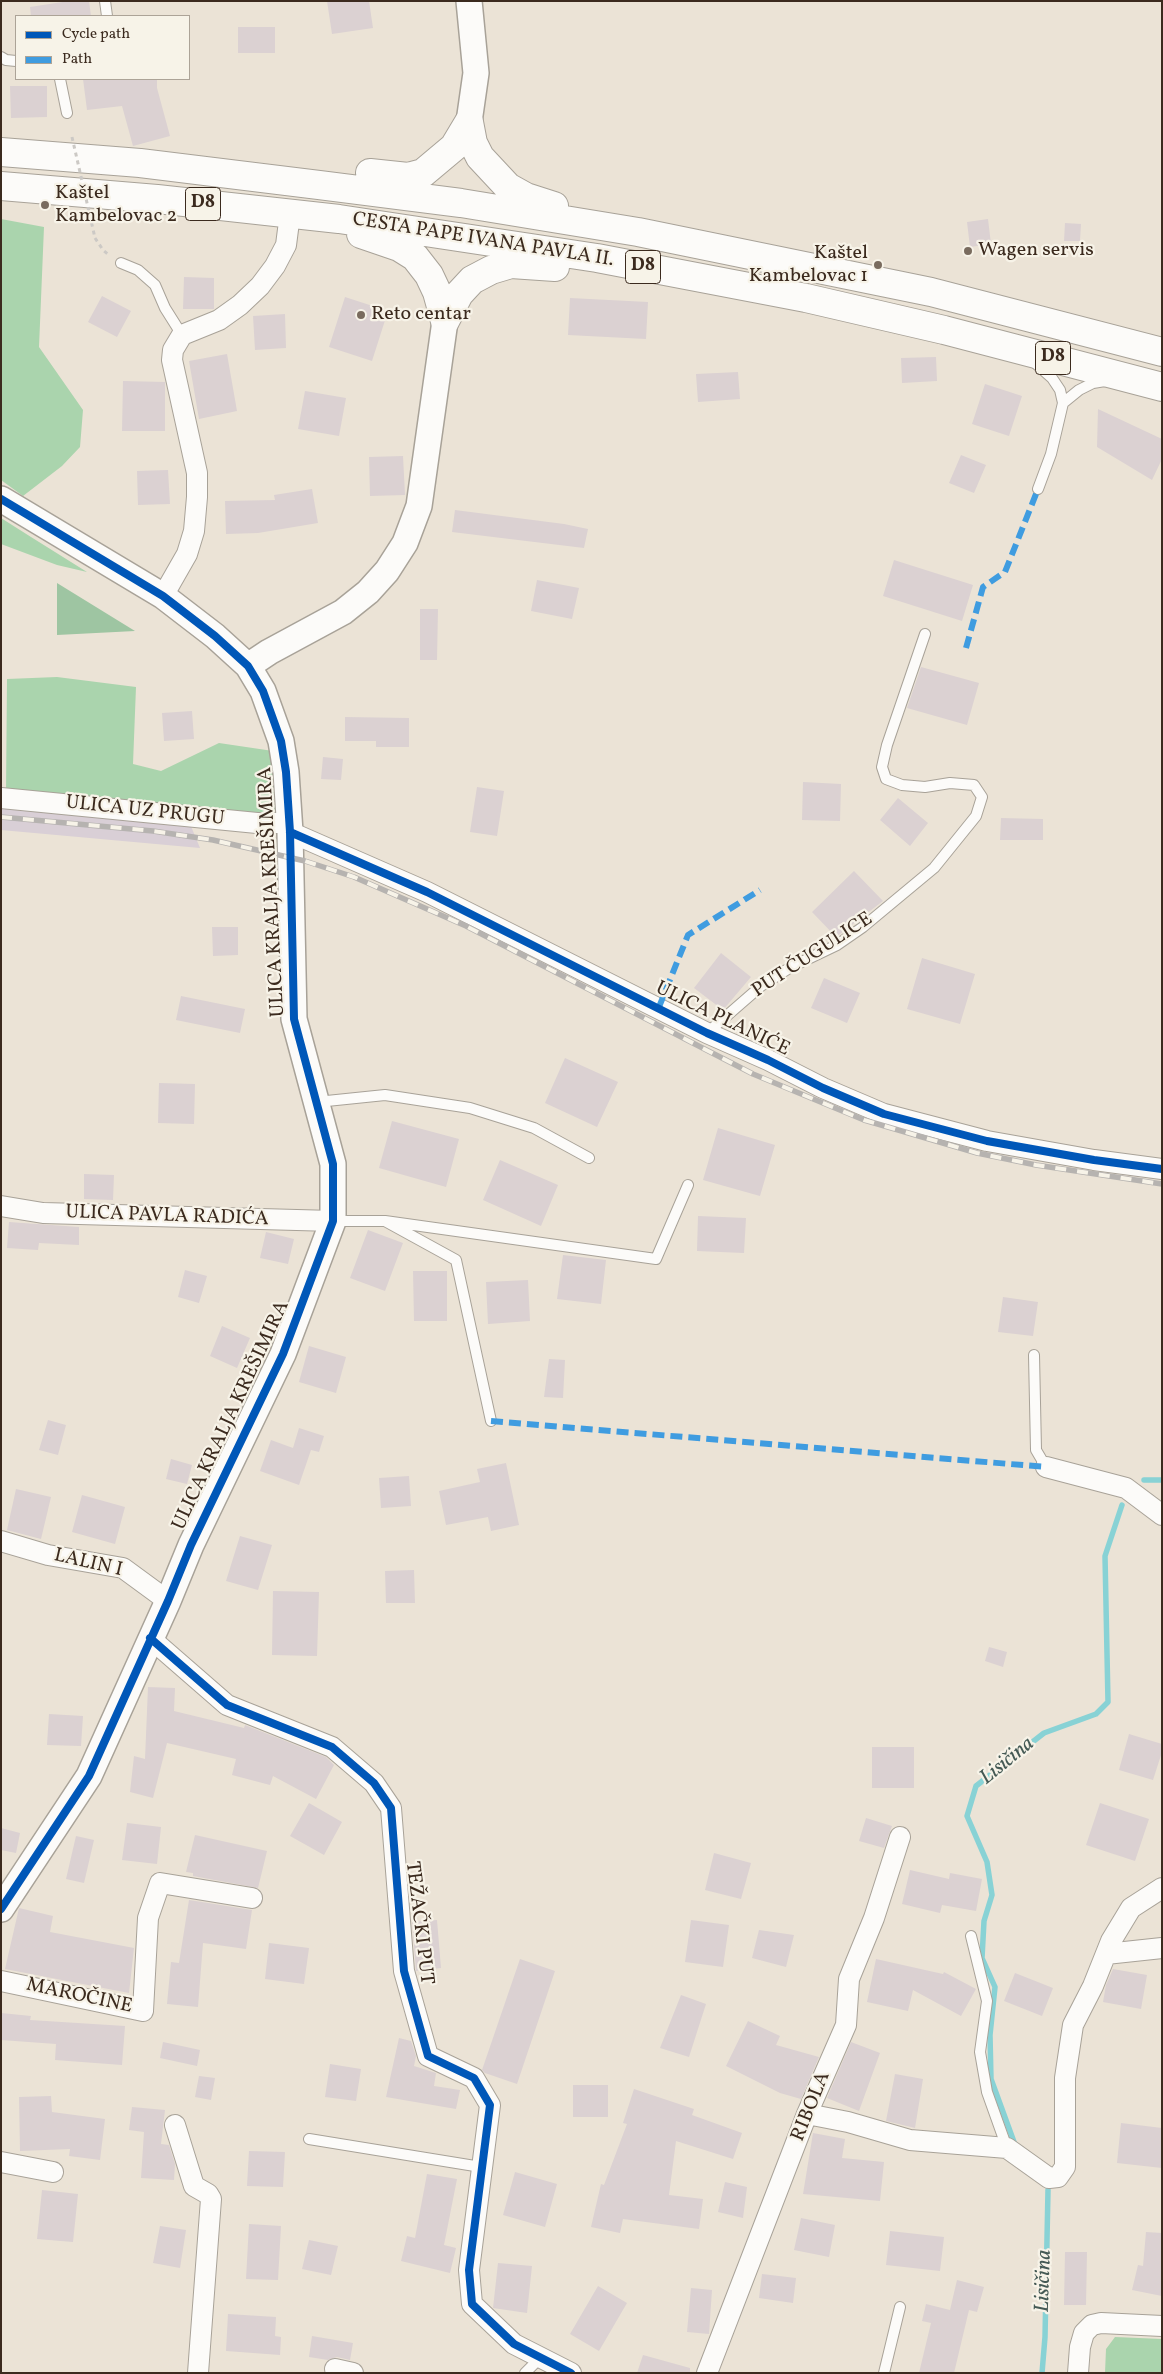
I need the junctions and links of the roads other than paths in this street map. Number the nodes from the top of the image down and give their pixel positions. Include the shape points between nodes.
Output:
1 (105, 1) edge
2 (469, 1) edge
3 (107, 15) edge
4 (1, 57) edge
5 (15, 61) edge
6 (60, 80) edge
7 (67, 112) dead end
8 (469, 122) junction
9 (1, 152) edge
10 (319, 184) junction
11 (1, 186) edge
12 (290, 214) junction
13 (339, 219) junction
14 (583, 223) junction
15 (596, 258) junction
16 (121, 263) road end
17 (445, 322) junction
18 (182, 336) junction
19 (1010, 347) junction
20 (1162, 352) edge
21 (1133, 380) junction
22 (1162, 387) edge
23 (1063, 403) junction
24 (1038, 489) dead end
25 (1, 499) edge
26 (163, 596) junction
27 (925, 634) dead end
28 (248, 666) junction
29 (1, 798) edge
30 (290, 828) junction
31 (707, 1033) junction
32 (316, 1102) junction
33 (589, 1158) dead end
34 (1162, 1169) edge
35 (688, 1185) dead end
36 (1, 1206) edge
37 (333, 1221) junction
38 (385, 1221) junction
39 (1034, 1355) dead end
40 (491, 1421) dead end
41 (1046, 1466) joint
42 (1162, 1515) edge
43 (1, 1541) edge
44 (168, 1601) junction
45 (150, 1638) junction
46 (900, 1837) dead end
47 (1162, 1888) edge
48 (252, 1898) dead end
49 (1, 1909) edge
50 (971, 1936) dead end
51 (1162, 1948) edge
52 (1106, 1954) junction
53 (1, 1980) edge
54 (807, 2114) junction
55 (175, 2125) dead end
56 (309, 2139) dead end
57 (1007, 2148) junction
58 (1, 2162) edge
59 (481, 2167) junction
60 (53, 2172) dead end
61 (900, 2307) dead end
62 (1162, 2326) edge
63 (541, 2357) junction
64 (198, 2373) edge
65 (526, 2373) edge
66 (571, 2373) edge
67 (707, 2373) edge
68 (884, 2373) edge
69 (1078, 2373) edge

1 - 3 lane
2 - 8 street via 476,73
4 - 5 lane
6 - 7 lane
8 - 10 main road via 454,147 423,174 408,177 373,173 344,176
8 - 14 main road via 473,144 480,157 508,186
9 - 10 main road, CESTA PAPE IVANA PAVLA II. / D8 via 140,163
10 - 14 main road, CESTA PAPE IVANA PAVLA II. / D8
11 - 12 main road, CESTA PAPE IVANA PAVLA II. / D8
12 - 13 main road, CESTA PAPE IVANA PAVLA II. / D8
12 - 18 street via 286,244 260,286 219,320
13 - 15 main road, CESTA PAPE IVANA PAVLA II. / D8
13 - 17 main road via 357,232 399,247 415,257 438,292
14 - 20 main road, CESTA PAPE IVANA PAVLA II. / D8 via 931,292
15 - 17 main road via 559,268 511,264 491,270 472,280 459,294
15 - 19 main road, CESTA PAPE IVANA PAVLA II. / D8 via 806,298
16 - 18 lane via 138,270 155,285
17 - 28 street via 419,506 405,543 388,571 343,612
18 - 26 street via 173,350 172,360 197,473 197,497 194,531 187,554
19 - 21 main road, CESTA PAPE IVANA PAVLA II. / D8
19 - 23 lane via 1052,378
21 - 22 main road, CESTA PAPE IVANA PAVLA II. / D8
21 - 23 lane via 1093,383
23 - 24 lane via 1051,454
25 - 26 street, ULICA KRALJA KREŠIMIRA
26 - 28 street, ULICA KRALJA KREŠIMIRA
27 - 31 lane, PUT ČUGULICE via 882,767 886,779 902,785 974,785 982,797 976,816 934,868 864,927 761,986
28 - 30 street, ULICA KRALJA KREŠIMIRA via 263,691 280,741
29 - 30 street, ULICA UZ PRUGU
30 - 31 street, ULICA PLANIĆE via 486,920
30 - 32 street, ULICA KRALJA KREŠIMIRA via 294,1019
31 - 34 street, ULICA PLANIĆE via 884,1114 987,1141
32 - 33 lane via 385,1095 470,1108 534,1128
32 - 37 street, ULICA KRALJA KREŠIMIRA via 333,1164
35 - 38 lane via 656,1259
36 - 37 street, ULICA PAVLA RADIĆA via 42,1213
37 - 38 lane
37 - 44 street, ULICA KRALJA KREŠIMIRA via 283,1354 191,1545
38 - 40 lane via 456,1260
39 - 41 lane via 1036,1450
41 - 42 street via 1126,1488
43 - 44 street, LALIN I via 48,1555 123,1568
44 - 45 street, ULICA KRALJA KREŠIMIRA
45 - 49 street, ULICA KRALJA KREŠIMIRA via 89,1776
45 - 59 street, TEŽAČKI PUT via 227,1705 332,1747 374,1783 390,1808 404,1971 428,2056 474,2078 490,2105
46 - 54 street, RIBOLA via 874,1918 849,1979 846,2025
47 - 52 street via 1131,1908
48 - 53 street, MAROČINE via 160,1883 148,1918 143,2010
50 - 57 lane via 987,2001 980,2052 987,2092
51 - 52 street
52 - 57 street via 1073,2024 1065,2078 1065,2167 1058,2177 1049,2178
54 - 57 street via 910,2140
54 - 67 street, RIBOLA
55 - 64 street via 194,2186 211,2199
56 - 59 lane
58 - 60 street
59 - 63 street, TEŽAČKI PUT via 470,2270 472,2304 514,2344
61 - 68 lane
62 - 69 street via 1092,2325 1084,2333
63 - 65 lane
63 - 66 street, TEŽAČKI PUT

